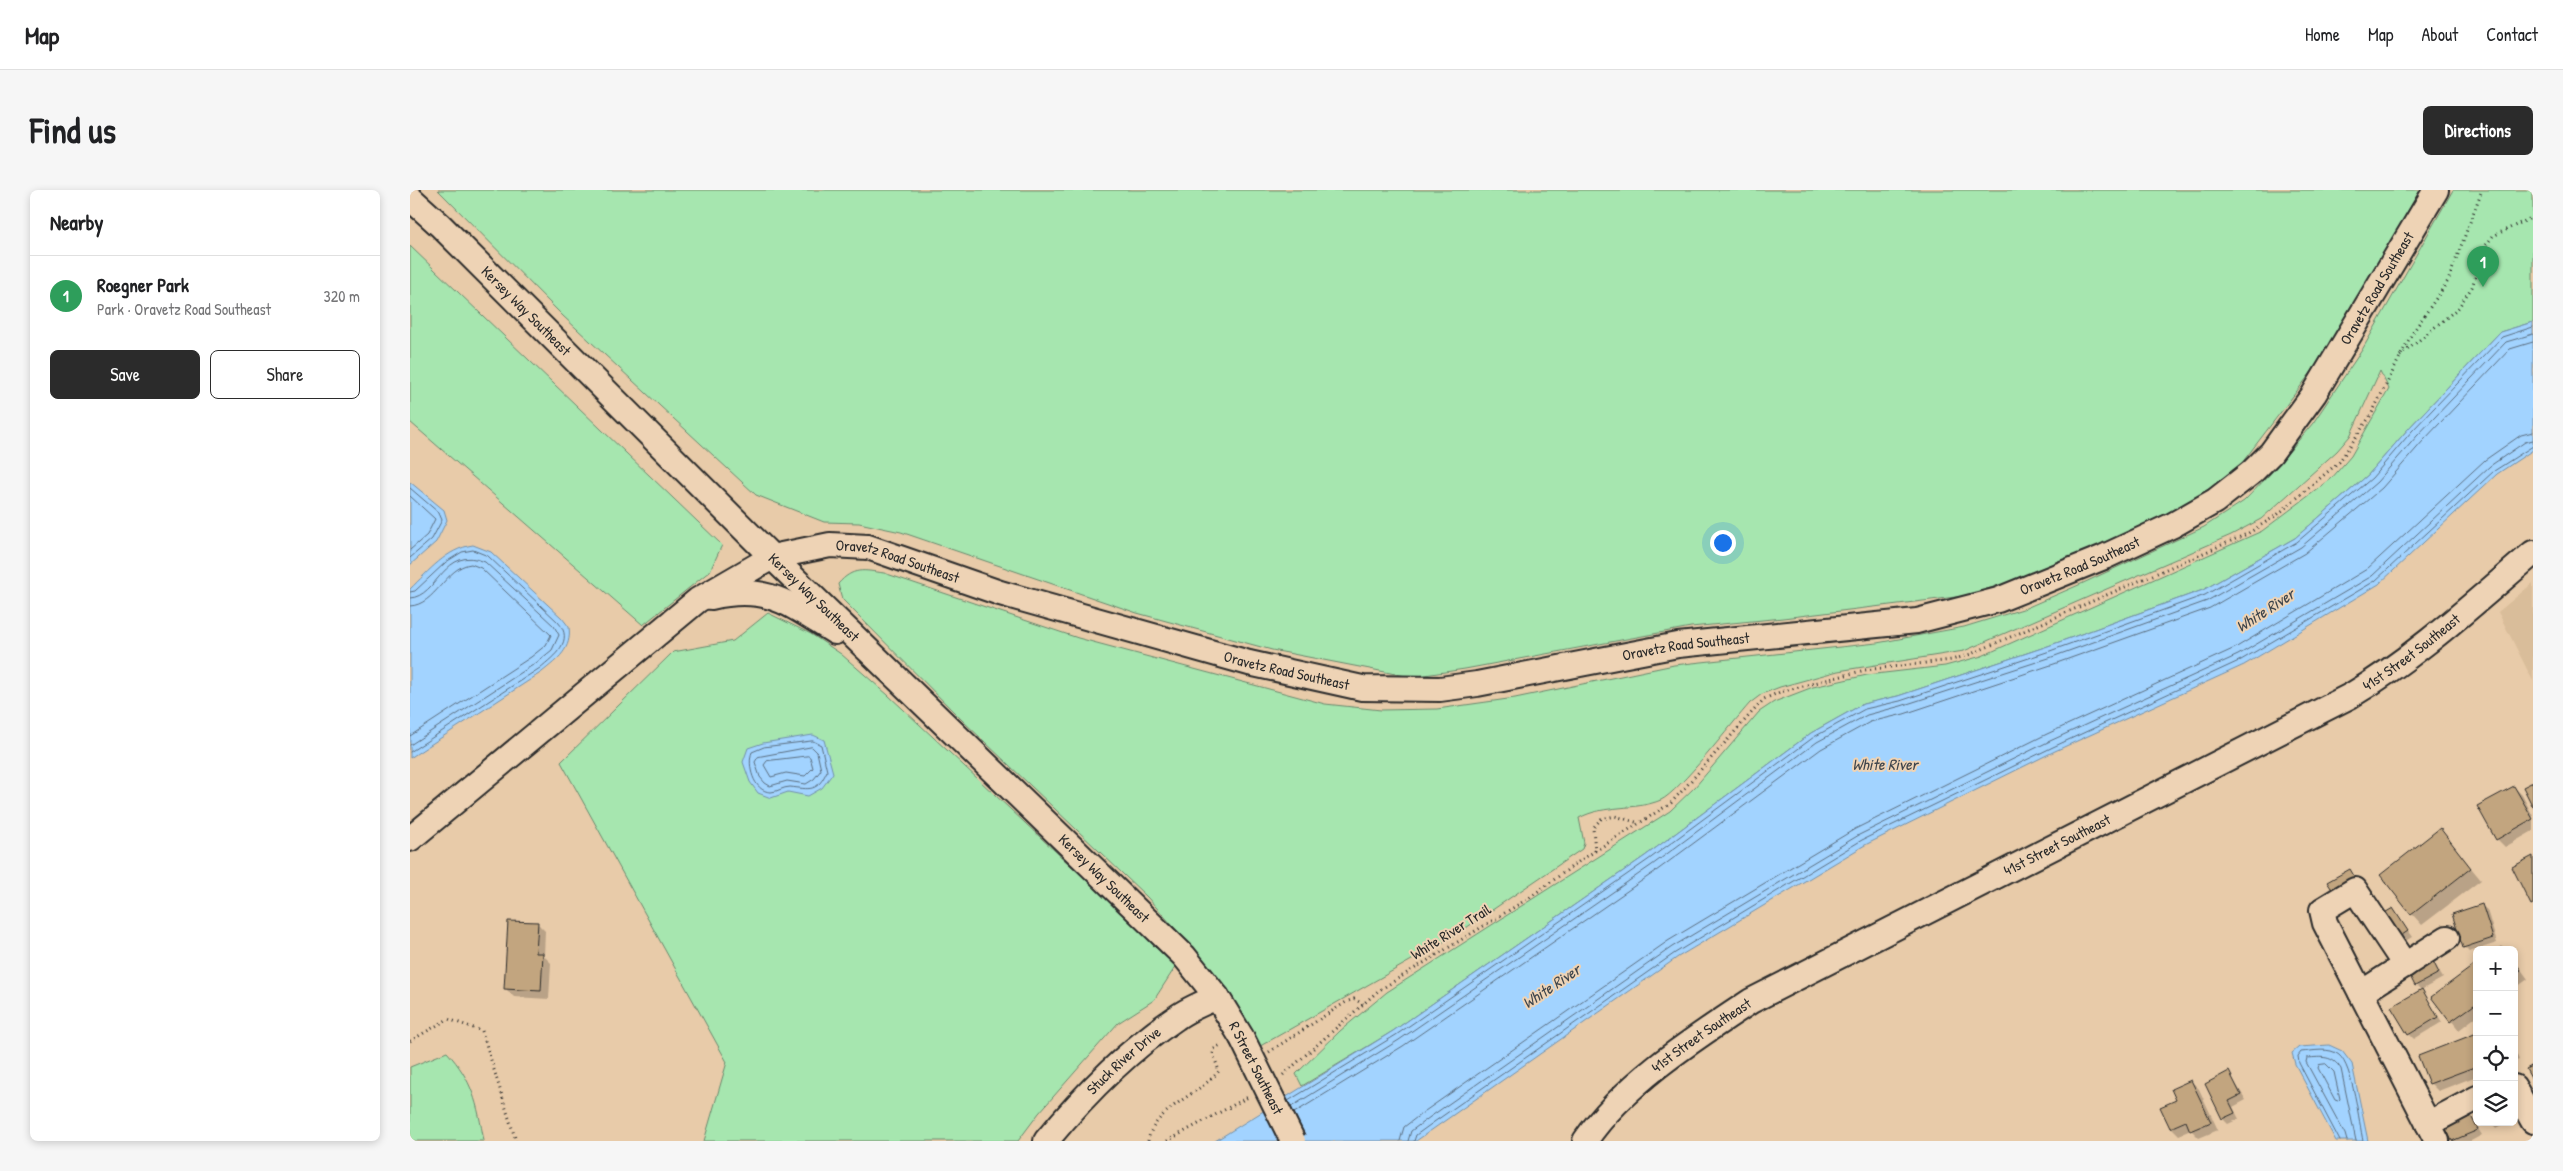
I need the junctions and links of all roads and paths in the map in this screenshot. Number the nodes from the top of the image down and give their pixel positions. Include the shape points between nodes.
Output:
1 (2436, 190) edge
2 (410, 198) edge
3 (2533, 217) edge
4 (2400, 356) dead end
5 (2533, 553) edge
6 (772, 557) junction
7 (698, 600) junction
8 (873, 654) junction
9 (1735, 729) dead end
10 (1640, 823) junction
11 (410, 839) edge
12 (1594, 851) junction
13 (2448, 938) dead end
14 (2405, 965) junction
15 (2360, 993) junction
16 (1217, 997) junction
17 (1362, 1004) junction
18 (1241, 1036) junction
19 (410, 1041) edge
20 (1253, 1060) junction
21 (1282, 1076) dead end
22 (1253, 1094) dead end
23 (2518, 1094) edge
24 (2473, 1101) edge
25 (2533, 1121) edge
26 (2432, 1133) edge
27 (516, 1141) edge
28 (1046, 1141) edge
29 (1148, 1141) edge
30 (1167, 1141) edge
31 (1293, 1141) edge
32 (1585, 1141) edge

1 - 6 street, Oravetz Road Southeast via 2314,394 2270,452 2233,488 2173,525 2039,585 1998,600 1917,621 1678,645 1440,689 1362,688 1258,666 1107,624 1000,593 868,547 830,545
2 - 6 street, Kersey Way Southeast
3 - 4 path via 2493,236 2486,246 2474,282 2458,308
5 - 32 street, 41st Street Southeast via 2419,650 2388,674 2350,696 1751,1001 1660,1065 1623,1098
6 - 7 street, Oravetz Road Southeast
6 - 8 street, Kersey Way Southeast
7 - 8 street via 753,592 779,599
7 - 11 street, Oravetz Road Southeast
8 - 16 street, Kersey Way Southeast via 1184,956
9 - 10 path, White River Trail via 1671,803
10 - 12 path, White River Trail
10 - 12 path via 1615,816 1601,818 1594,828
12 - 17 path, White River Trail via 1529,898 1378,990
13 - 14 street
14 - 15 street
14 - 15 street via 2354,890 2322,910 2325,923
15 - 26 street
16 - 18 street, R Street Southeast
16 - 28 street, Stuck River Drive via 1177,1017 1125,1059 1078,1102
17 - 20 path via 1354,999 1346,1002 1277,1048
17 - 21 path, White River Trail
18 - 20 street, R Street Southeast, bridge
18 - 29 path via 1214,1049 1219,1071 1164,1115 1155,1124
19 - 27 path via 448,1019 482,1031
20 - 31 street, R Street Southeast, bridge
22 - 30 path
23 - 25 street
24 - 26 street

